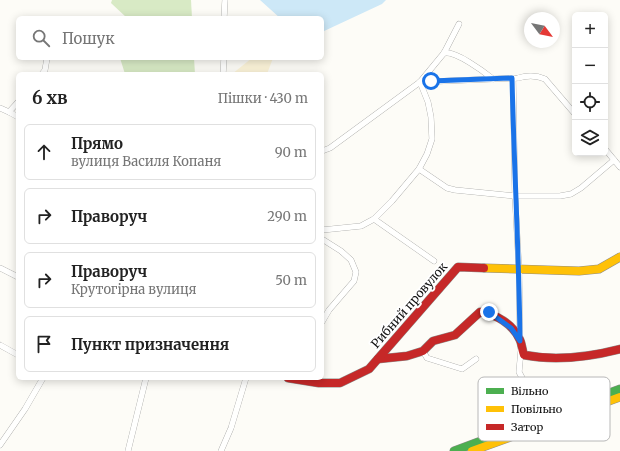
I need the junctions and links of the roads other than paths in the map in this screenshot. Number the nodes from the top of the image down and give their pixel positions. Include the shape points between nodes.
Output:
1 (225, 0) edge
2 (224, 16) edge
3 (459, 24) dead end
4 (444, 53) junction
5 (47, 60) edge
6 (224, 60) edge
7 (44, 72) edge
8 (223, 72) edge
9 (493, 78) junction
10 (512, 78) junction
11 (420, 82) junction
12 (16, 104) edge
13 (0, 108) edge
14 (572, 111) edge
15 (9, 112) junction
16 (16, 116) edge
17 (324, 150) edge
18 (608, 153) edge
19 (614, 160) junction
20 (620, 167) edge
21 (419, 169) junction
22 (515, 196) junction
23 (374, 219) junction
24 (324, 230) edge
25 (324, 240) edge
26 (620, 257) edge
27 (434, 261) dead end
28 (0, 268) edge
29 (519, 270) junction
30 (16, 276) edge
31 (324, 319) edge
32 (0, 345) edge
33 (521, 345) junction
34 (620, 349) edge
35 (423, 351) junction
36 (16, 354) edge
37 (378, 359) junction
38 (476, 359) dead end
39 (522, 377) edge
40 (42, 380) edge
41 (146, 380) edge
42 (245, 380) edge
43 (300, 380) edge
44 (620, 389) edge
45 (610, 393) edge
46 (620, 397) edge
47 (610, 401) edge
48 (481, 441) edge
49 (499, 441) edge
50 (0, 445) edge
51 (128, 451) edge
52 (221, 451) edge
53 (454, 451) edge
54 (472, 451) edge

1 - 2 street
3 - 4 street
4 - 9 street via 449,52
4 - 11 street
5 - 7 street
6 - 8 street
9 - 10 street
9 - 11 street
10 - 14 street via 539,76
10 - 22 street
11 - 17 street
11 - 21 street via 428,102 432,139
12 - 15 street
13 - 15 street
15 - 16 street
18 - 19 street
19 - 20 street
19 - 22 street via 571,194
21 - 22 street via 447,188
21 - 23 street
22 - 29 street
23 - 24 street via 361,226
23 - 27 street
25 - 31 street via 351,260 356,272 350,287
26 - 29 street via 599,269
28 - 30 street
29 - 33 street
29 - 37 street, Рибний провулок via 458,267
32 - 36 street
33 - 34 street via 524,355 535,358 587,355
33 - 35 street via 503,320 489,312 480,312 455,335 433,341
33 - 39 street via 519,372
35 - 37 street
35 - 38 street via 427,358 462,369
37 - 43 street, Рибний провулок via 369,369 340,383
40 - 50 street
41 - 51 street
42 - 52 street
44 - 45 street
46 - 47 street
48 - 53 street
49 - 54 street

